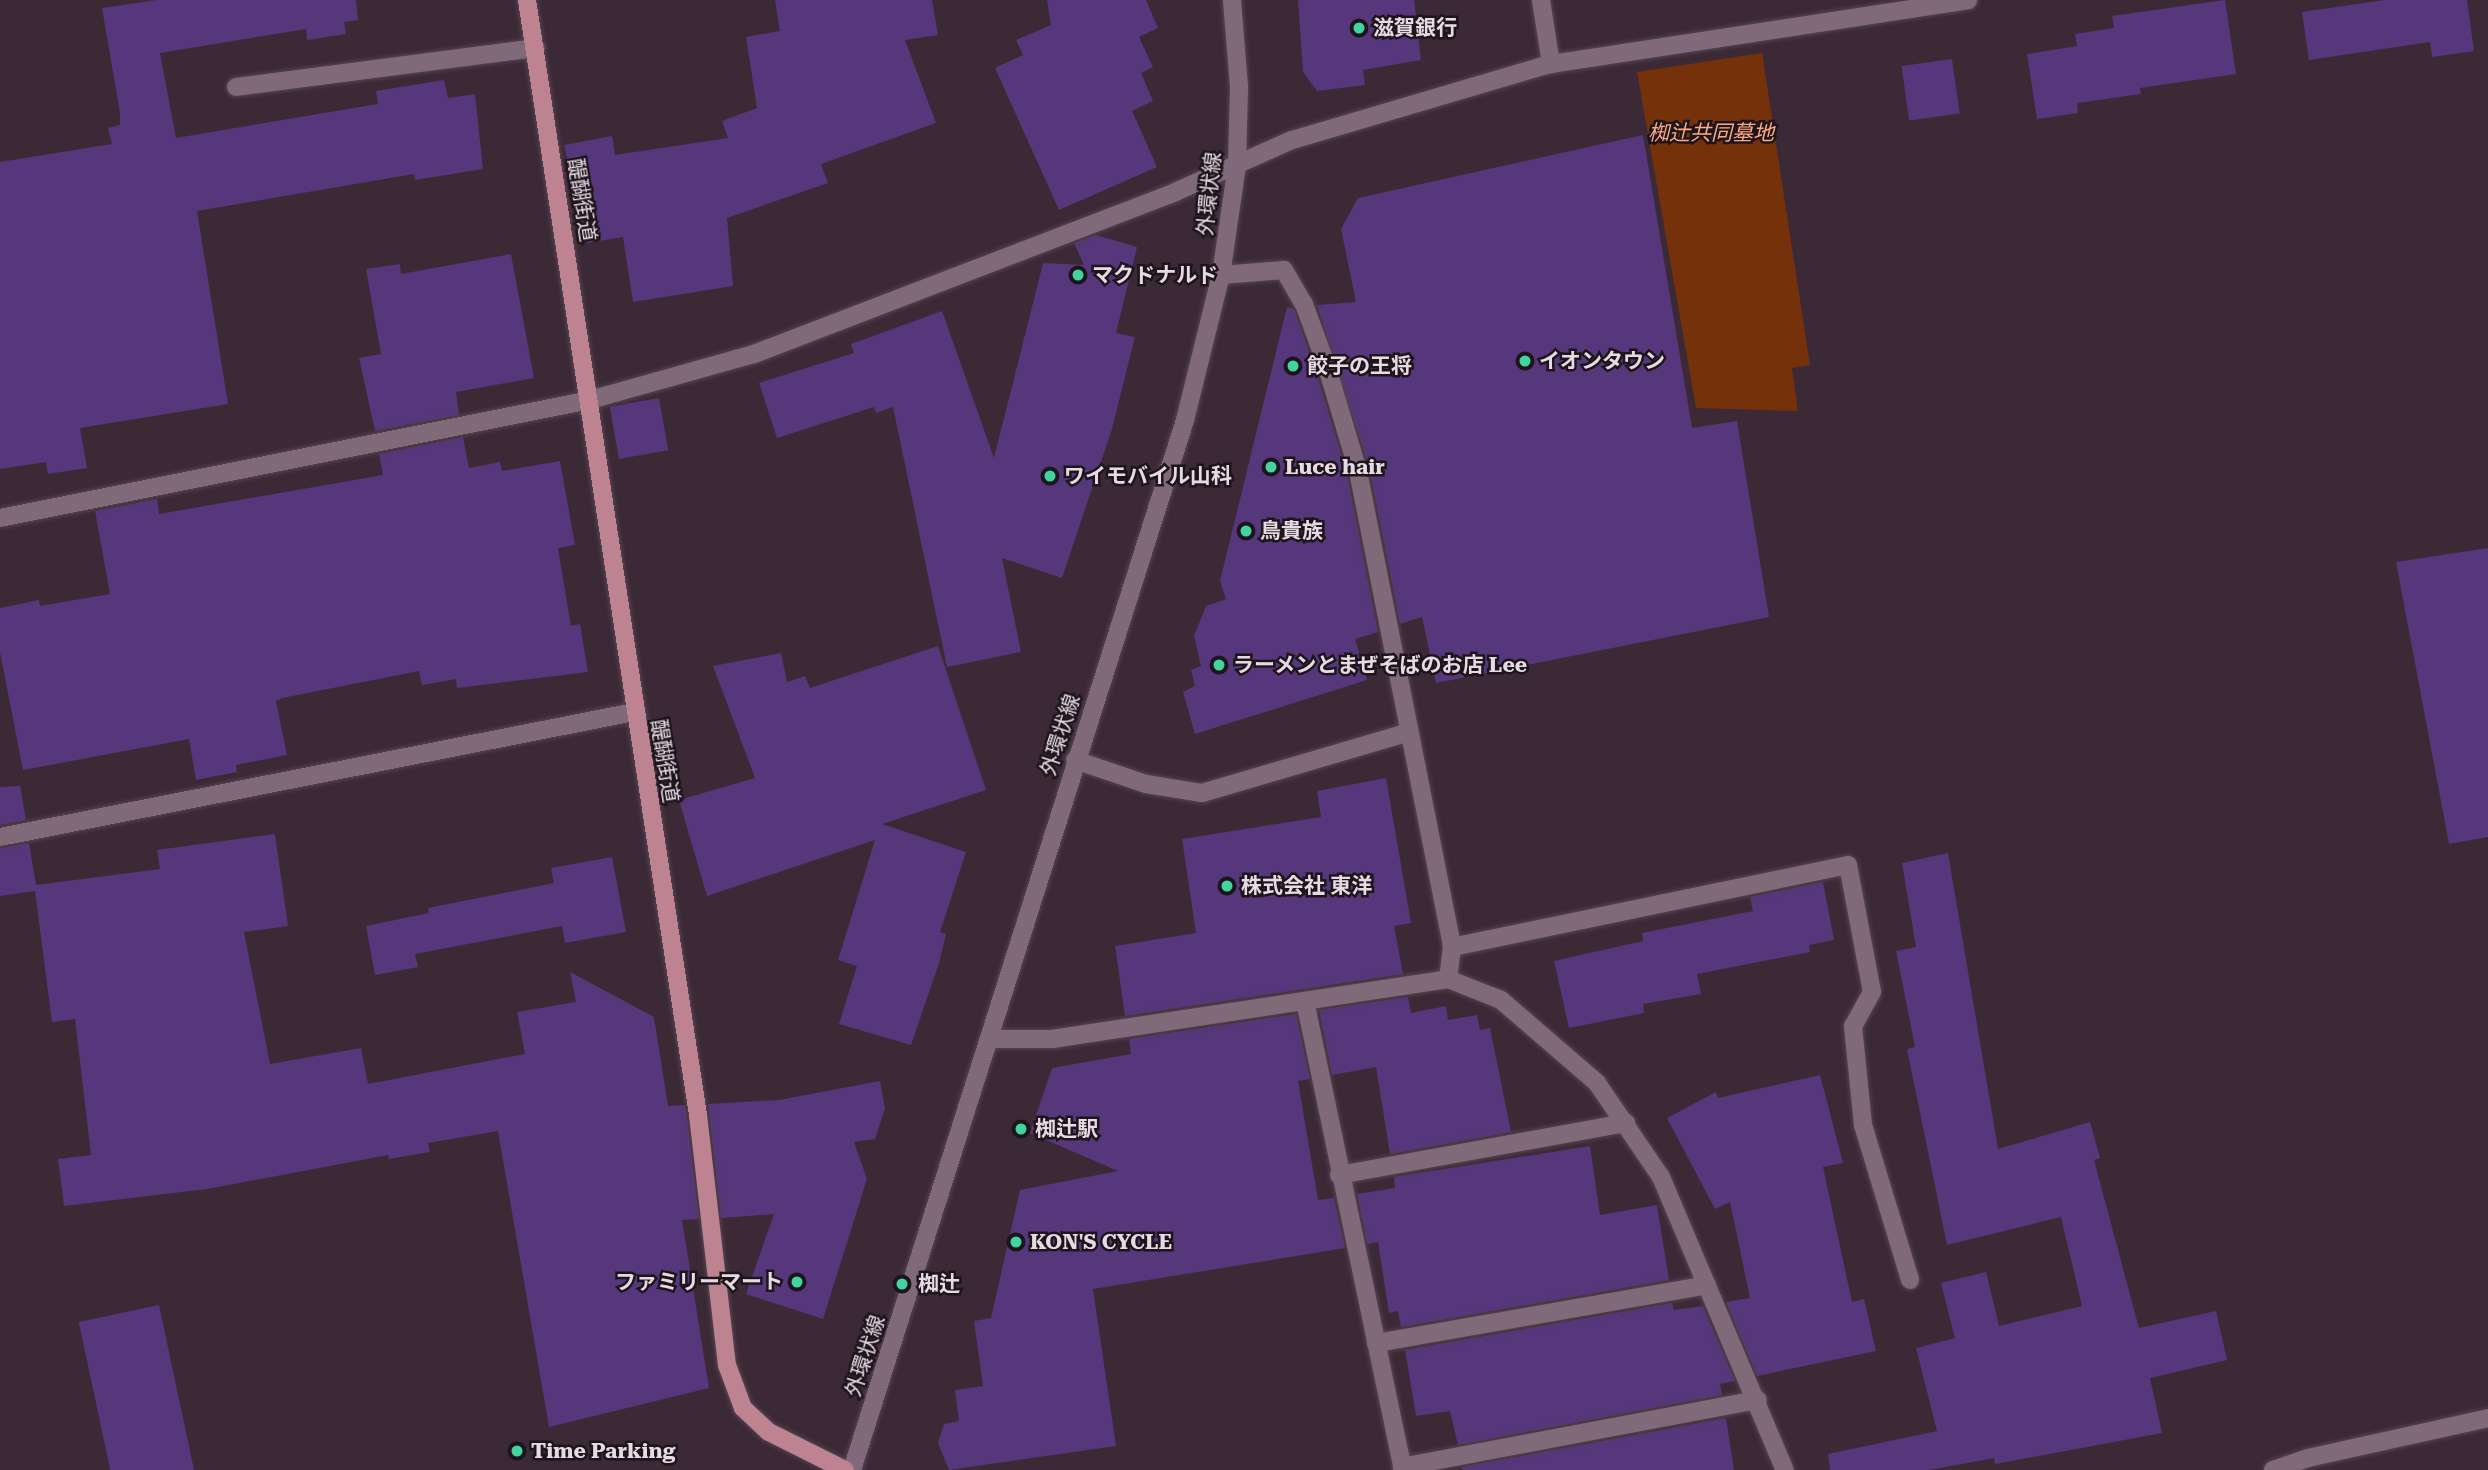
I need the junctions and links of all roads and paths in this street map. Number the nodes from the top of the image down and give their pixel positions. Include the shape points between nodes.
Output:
1 (527, 0) edge
2 (1232, 0) edge
3 (1541, 0) edge
4 (1968, 0) edge
5 (1903, 4) edge
6 (535, 48) junction
7 (1551, 64) junction
8 (236, 88) dead end
9 (1237, 165) junction
10 (1221, 275) junction
11 (590, 400) junction
12 (0, 518) edge
13 (634, 712) junction
14 (1409, 732) junction
15 (1076, 760) junction
16 (0, 837) edge
17 (1451, 947) junction
18 (1448, 979) junction
19 (1306, 1001) junction
20 (990, 1039) junction
21 (1626, 1123) junction
22 (1339, 1175) junction
23 (1910, 1280) dead end
24 (1707, 1285) junction
25 (1376, 1343) junction
26 (1758, 1399) junction
27 (2488, 1418) edge
28 (1402, 1468) edge
29 (845, 1470) edge
30 (852, 1470) edge
31 (1785, 1470) edge
32 (2273, 1470) edge

1 - 6 main road, 醍醐街道
2 - 9 street, 外環状線 via 1239,86
3 - 7 street
4 - 5 street
5 - 7 street
6 - 8 street
6 - 11 main road, 醍醐街道
7 - 9 street via 1292,141
9 - 10 street, 外環状線
9 - 11 street via 754,354
10 - 14 street via 1284,270 1304,304 1358,471
10 - 15 street, 外環状線 via 1185,420
11 - 12 street
11 - 13 main road, 醍醐街道
13 - 16 street
13 - 29 main road, 醍醐街道 via 698,1115 727,1365 743,1408 769,1432
14 - 15 street via 1202,793 1146,784
14 - 17 street
15 - 20 street, 外環状線
17 - 18 street
17 - 23 street via 1848,865 1872,992 1853,1026 1863,1125
18 - 19 street
18 - 21 street via 1501,1000 1597,1083
19 - 20 street via 1052,1039
19 - 22 street
20 - 30 street, 外環状線
21 - 22 street
21 - 24 street via 1661,1177
22 - 25 street
24 - 25 street
24 - 26 street
25 - 28 street
26 - 28 street
26 - 31 street
27 - 32 street

